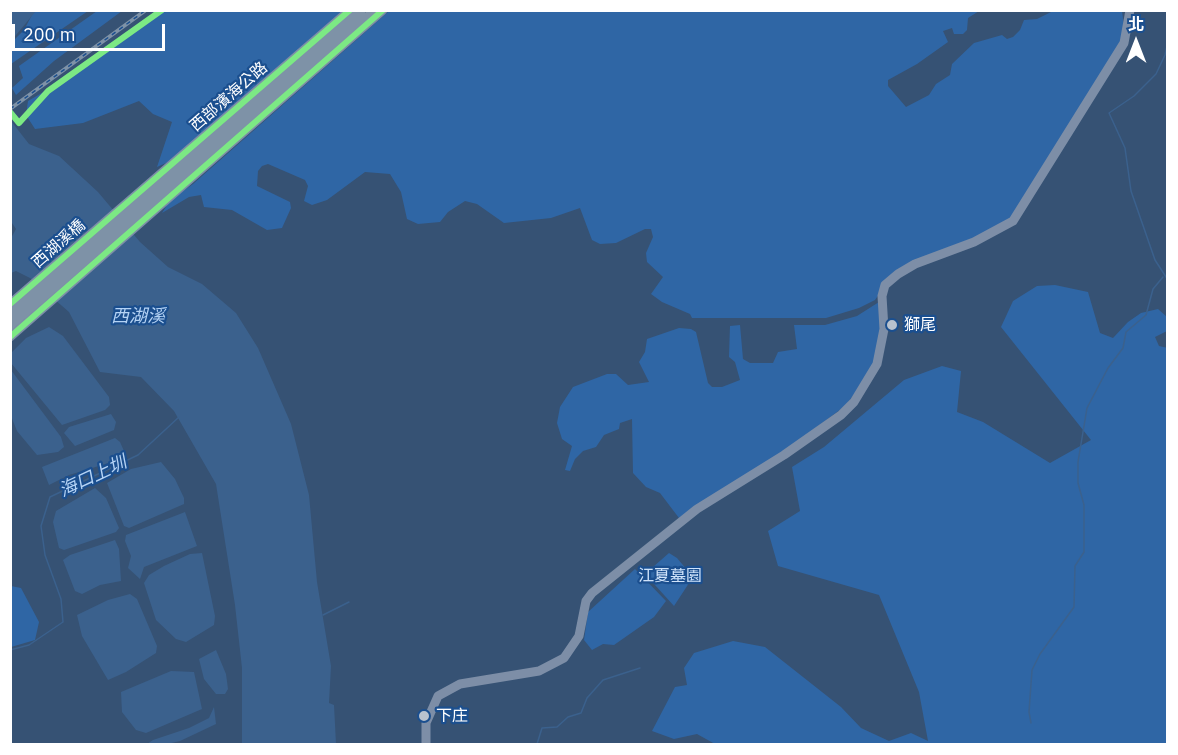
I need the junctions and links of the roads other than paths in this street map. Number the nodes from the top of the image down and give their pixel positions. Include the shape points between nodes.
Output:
1 (350, 10) edge
2 (361, 10) edge
3 (376, 10) edge
4 (383, 10) edge
5 (1130, 10) edge
6 (133, 213) junction
7 (10, 304) edge
8 (10, 313) edge
9 (10, 324) edge
10 (10, 337) edge
11 (426, 744) edge

1 - 6 main road, 西部濱海公路
2 - 6 highway
3 - 6 highway
4 - 6 main road
5 - 11 main road via 1124,43 1013,222 974,242 915,264 885,285 884,329 877,364 854,402 784,455 697,509 592,593 586,601 579,636 564,658 519,676 460,684 438,696 426,723
6 - 7 main road, 西湖溪橋
6 - 8 highway
6 - 9 highway
6 - 10 main road

